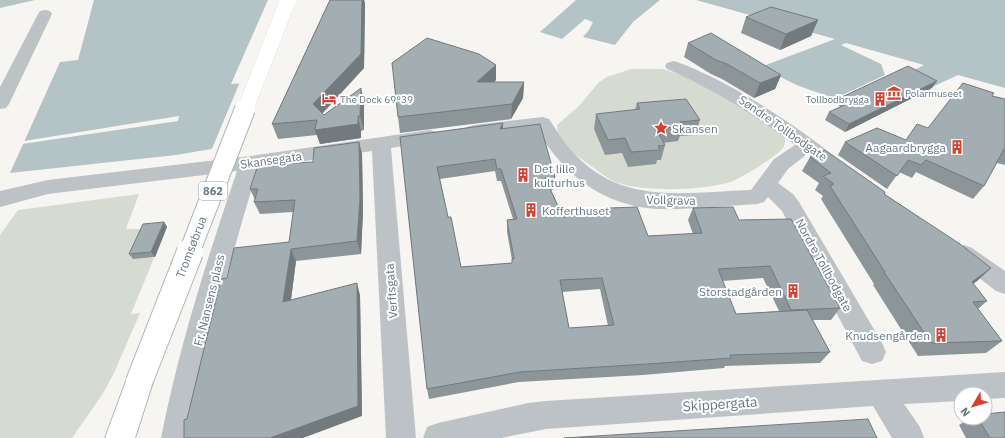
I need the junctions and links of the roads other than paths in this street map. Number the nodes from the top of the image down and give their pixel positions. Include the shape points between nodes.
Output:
1 (288, 0) edge
2 (44, 14) dead end
3 (673, 66) dead end
4 (0, 104) edge
5 (543, 123) joint
6 (381, 143) junction
7 (807, 145) junction
8 (832, 162) edge
9 (250, 163) junction
10 (767, 185) junction
11 (0, 199) edge
12 (948, 242) edge
13 (1005, 284) edge
14 (872, 352) dead end
15 (1005, 385) edge
16 (880, 392) junction
17 (120, 438) edge
18 (176, 438) edge
19 (401, 438) edge
20 (438, 438) edge
21 (909, 438) edge

1 - 17 main road, Tromsøbrua / 862, bridge via 139,382
2 - 4 street
3 - 7 street, Søndre Tollbodgate via 710,81 735,95
5 - 6 street, Skansegata
5 - 10 street, Vollgrava via 560,151 574,165 614,192 640,199 684,201 757,198
6 - 9 street, Skansegata
6 - 19 street, Verftsgata
7 - 8 street, Søndre Tollbodgate
7 - 10 street, Vollgrava via 781,164
9 - 11 street, Skansegata via 48,188
9 - 18 street, Fr. Nansens plass via 217,265
10 - 14 street, Nordre Tollbodgate via 786,199
12 - 13 street
15 - 16 street, Skippergata
16 - 20 street, Skippergata via 546,415
16 - 21 street

